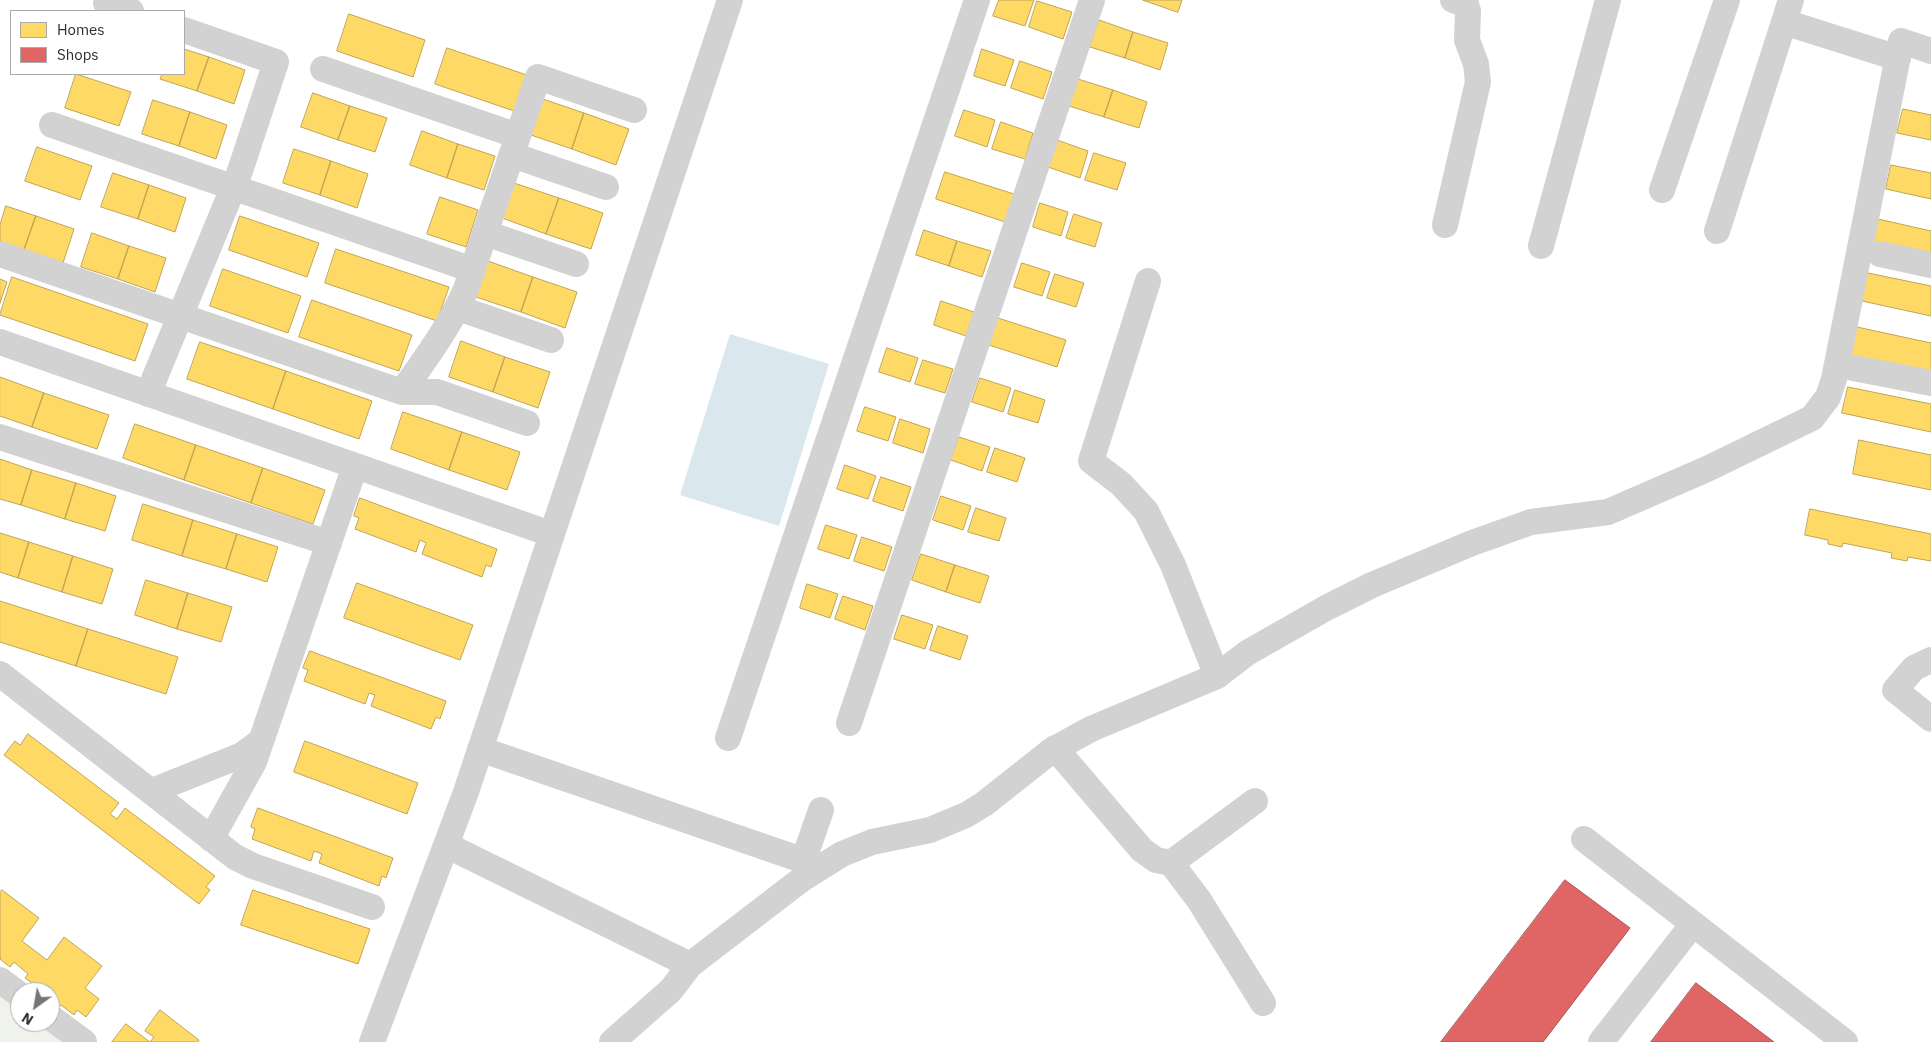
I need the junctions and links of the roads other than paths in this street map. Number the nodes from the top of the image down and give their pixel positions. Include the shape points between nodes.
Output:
1 (730, 0) edge
2 (977, 0) edge
3 (1092, 0) edge
4 (1453, 0) edge
5 (1608, 0) edge
6 (1727, 0) edge
7 (106, 3) dead end
8 (128, 10) edge
9 (1788, 11) edge
10 (185, 30) edge
11 (1931, 51) edge
12 (1898, 58) junction
13 (323, 70) dead end
14 (634, 110) dead end
15 (52, 125) dead end
16 (515, 146) junction
17 (606, 187) dead end
18 (233, 188) junction
19 (1662, 190) dead end
20 (1445, 225) dead end
21 (1717, 231) dead end
22 (485, 233) junction
23 (1540, 246) dead end
24 (0, 254) edge
25 (1880, 254) dead end
26 (576, 264) dead end
27 (1931, 265) edge
28 (472, 270) junction
29 (1148, 281) dead end
30 (458, 308) junction
31 (180, 316) junction
32 (550, 340) dead end
33 (0, 342) edge
34 (1853, 368) dead end
35 (1931, 383) edge
36 (402, 392) junction
37 (148, 394) junction
38 (527, 423) dead end
39 (0, 437) edge
40 (355, 466) junction
41 (552, 534) junction
42 (328, 543) junction
43 (1931, 660) edge
44 (0, 674) edge
45 (1217, 676) junction
46 (1931, 719) edge
47 (849, 723) dead end
48 (728, 738) dead end
49 (261, 741) junction
50 (1055, 748) junction
51 (480, 749) junction
52 (152, 791) junction
53 (1254, 801) dead end
54 (821, 810) dead end
55 (211, 838) junction
56 (1584, 839) dead end
57 (446, 845) junction
58 (1171, 864) junction
59 (372, 907) dead end
60 (1693, 924) junction
61 (690, 965) junction
62 (1262, 1004) dead end
63 (60, 1024) edge
64 (84, 1042) edge
65 (372, 1042) edge
66 (612, 1042) edge
67 (1601, 1042) edge
68 (1845, 1042) edge

1 - 41 street
2 - 48 street
3 - 47 street
4 - 20 street via 1466,4 1467,40 1476,64 1478,82
5 - 23 street
6 - 19 street
7 - 8 street
9 - 12 street
9 - 21 street
10 - 18 street via 276,62
11 - 12 street via 1901,42
12 - 45 street via 1834,379 1828,397 1812,418 1707,470 1608,512 1531,522 1472,543 1372,586 1255,648
13 - 16 street
14 - 16 street via 538,77
15 - 18 street
16 - 17 street
16 - 22 street
18 - 28 street
18 - 31 street
22 - 26 street
22 - 28 street
24 - 31 street
25 - 27 street
28 - 30 street
29 - 45 street via 1091,461 1121,484 1146,511 1173,565
30 - 32 street
30 - 36 street
31 - 36 street
31 - 37 street
33 - 37 street
34 - 35 street
36 - 38 street via 437,392
37 - 40 street
39 - 42 street
40 - 41 street
40 - 42 street
41 - 51 street
42 - 49 street
43 - 46 street via 1914,668 1895,690
44 - 52 street
45 - 50 street via 1091,728
49 - 52 street via 242,755
49 - 55 street via 254,762
50 - 58 street via 1142,850 1156,860
50 - 61 street via 966,815 930,830 872,842 842,854 802,880
51 - 54 street via 799,859 805,856
51 - 57 street
52 - 55 street
53 - 58 street
55 - 59 street via 253,866
56 - 60 street
57 - 61 street
57 - 65 street
58 - 62 street via 1199,900
60 - 67 street
60 - 68 street
61 - 66 street via 671,990
63 - 64 street

